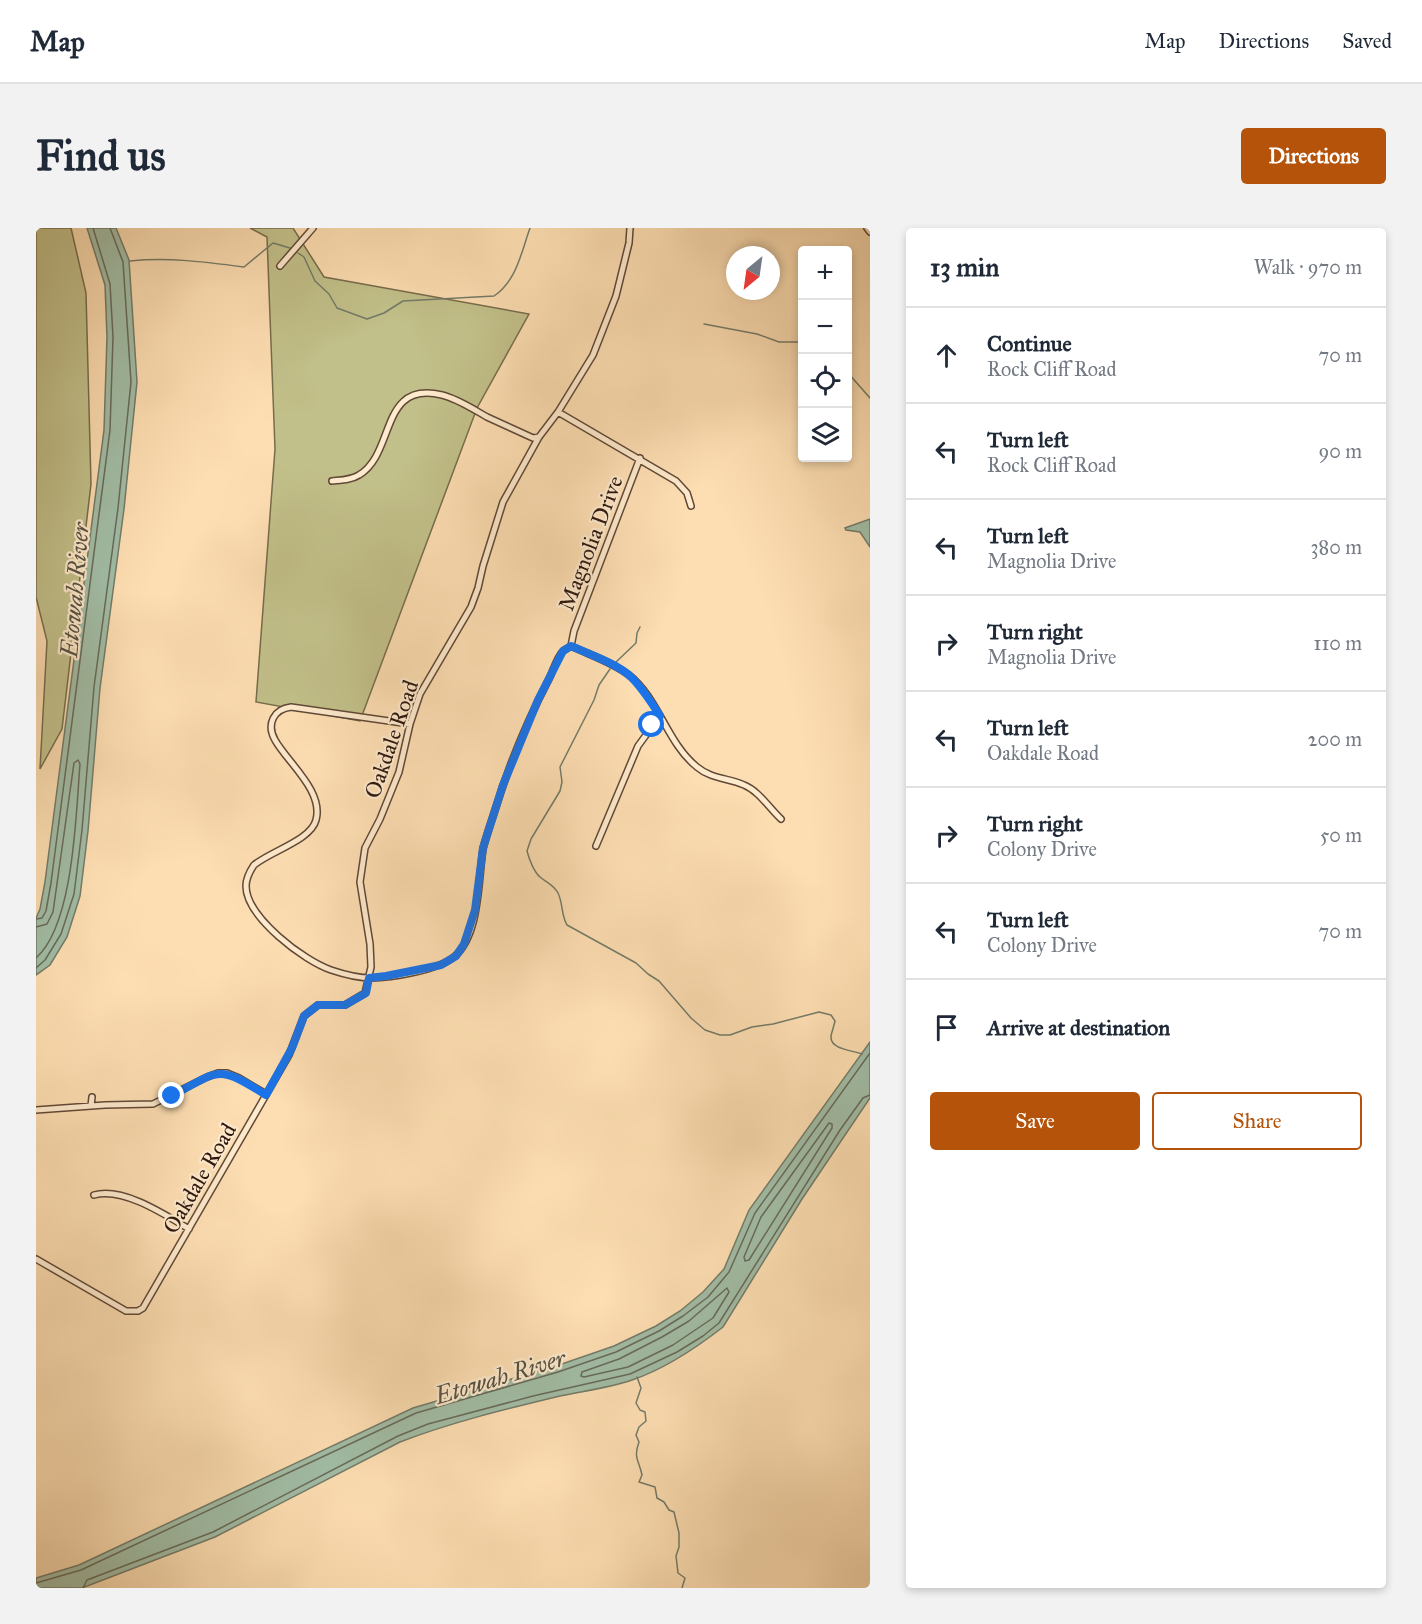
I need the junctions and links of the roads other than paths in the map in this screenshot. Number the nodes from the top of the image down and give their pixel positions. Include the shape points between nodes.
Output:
1 (313, 228) edge
2 (630, 228) edge
3 (867, 228) edge
4 (870, 232) edge
5 (280, 267) dead end
6 (558, 412) junction
7 (539, 437) junction
8 (640, 458) junction
9 (332, 481) dead end
10 (691, 506) dead end
11 (571, 646) junction
12 (660, 716) junction
13 (410, 724) junction
14 (781, 819) dead end
15 (596, 846) dead end
16 (369, 978) junction
17 (266, 1095) junction
18 (92, 1097) dead end
19 (91, 1106) junction
20 (36, 1110) edge
21 (94, 1195) dead end
22 (189, 1229) junction
23 (36, 1259) edge

1 - 5 street
2 - 6 street, Oakdale Road via 616,296 593,355
3 - 4 street
6 - 7 street, Oakdale Road
6 - 8 street
7 - 9 street via 533,438 445,395 418,394 398,407 368,468 351,479
7 - 13 street, Oakdale Road via 503,502 471,607 420,694
8 - 10 street via 676,480 687,493
8 - 11 street, Magnolia Drive
11 - 12 street via 630,676
11 - 16 street, Magnolia Drive via 563,651 538,700 503,785 483,848 474,917 464,944 456,956 441,965
12 - 14 street via 698,768 745,785
12 - 15 street via 638,746
13 - 16 street, Oakdale Road via 399,772 368,839 362,863 360,882 370,944
13 - 16 street via 291,707 277,711 271,725 276,741 312,792 316,819 308,832 254,865 246,887 249,897 272,930 301,953 330,970
16 - 17 street, Oakdale Road via 366,993 359,998 345,1005 318,1005 304,1016 292,1048
17 - 19 street via 239,1078 218,1073 153,1104
17 - 22 street, Oakdale Road
18 - 19 street
19 - 20 street
21 - 22 street via 120,1195
22 - 23 street, Oakdale Road via 138,1311 115,1306

